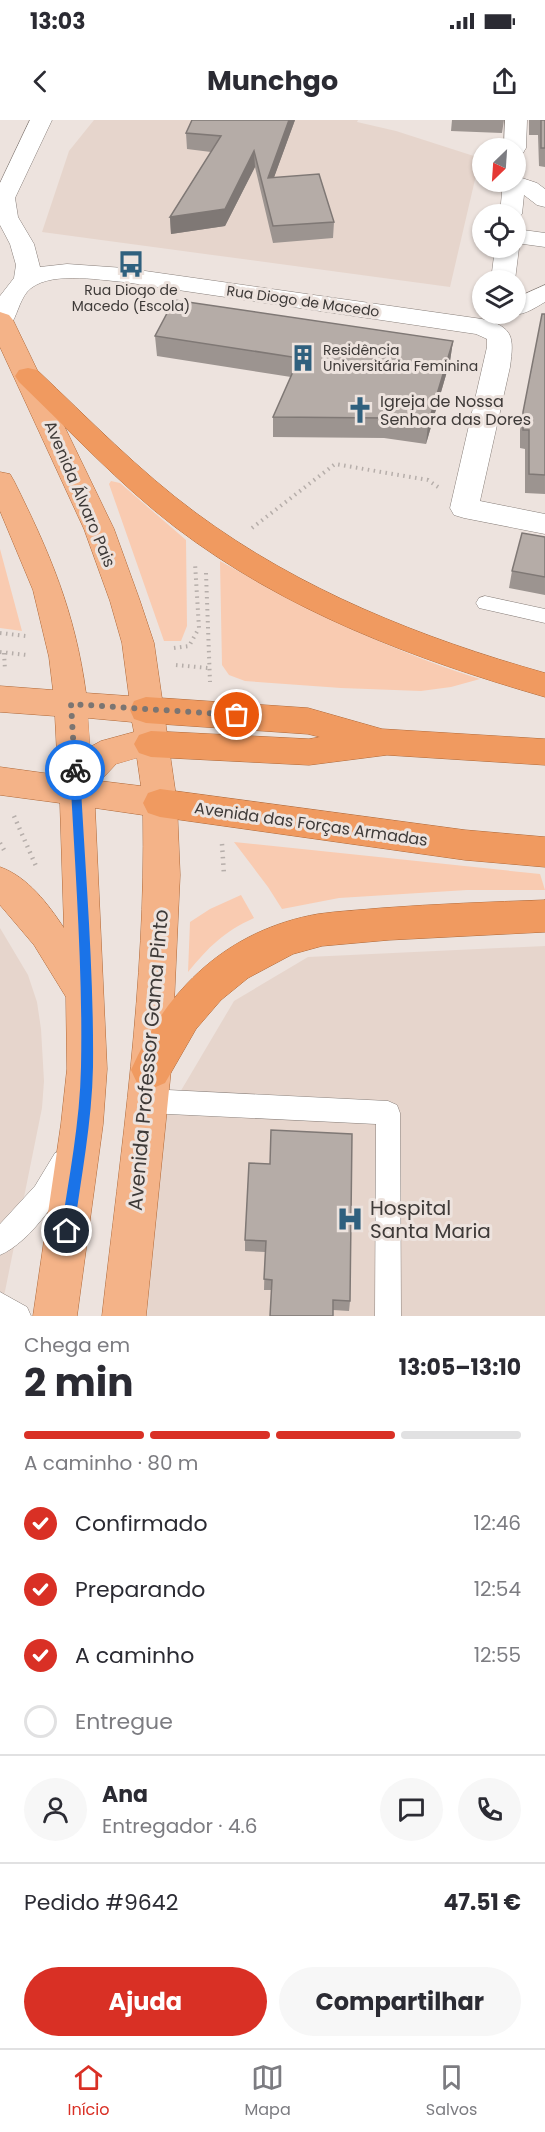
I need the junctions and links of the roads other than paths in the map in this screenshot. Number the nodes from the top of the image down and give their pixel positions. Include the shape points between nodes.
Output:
1 (516, 120) edge
2 (37, 126) edge
3 (515, 138) edge
4 (8, 145) dead end
5 (545, 181) edge
6 (526, 182) edge
7 (526, 187) edge
8 (2, 196) edge
9 (545, 200) edge
10 (526, 237) edge
11 (545, 240) edge
12 (22, 244) junction
13 (124, 275) junction
14 (26, 279) junction
15 (0, 321) edge
16 (488, 324) edge
17 (482, 327) junction
18 (28, 376) junction
19 (0, 481) edge
20 (545, 524) edge
21 (485, 603) dead end
22 (545, 616) edge
23 (545, 685) edge
24 (0, 699) edge
25 (71, 704) junction
26 (146, 710) junction
27 (387, 742) junction
28 (151, 744) junction
29 (545, 753) edge
30 (0, 781) edge
31 (76, 793) junction
32 (160, 803) junction
33 (545, 852) edge
34 (0, 883) edge
35 (545, 916) edge
36 (86, 998) junction
37 (150, 1085) junction
38 (82, 1124) junction
39 (0, 1242) edge
40 (0, 1305) edge
41 (18, 1316) edge
42 (56, 1316) edge
43 (124, 1316) edge
44 (388, 1316) edge

1 - 3 street
2 - 4 street
2 - 8 street
5 - 6 street
7 - 9 street
8 - 12 street via 7,218
10 - 11 street
12 - 13 street, Rua Diogo de Macedo
12 - 14 street via 28,265
13 - 14 street, Rua Diogo de Macedo via 50,272
13 - 17 street, Rua Diogo de Macedo
14 - 15 street
15 - 18 main road, Avenida Álvaro Pais
16 - 17 street
17 - 20 street via 499,335 500,347 464,508
18 - 23 highway via 158,498 262,571 394,635 483,668
18 - 26 main road, Avenida Álvaro Pais via 103,539 138,643
19 - 25 main road via 48,590 65,657
21 - 22 lane
24 - 25 main road
25 - 26 main road
25 - 31 main road
26 - 27 highway via 308,721
26 - 28 main road, Avenida Álvaro Pais
27 - 28 highway via 309,752
27 - 29 highway
28 - 31 main road via 129,745 92,763
28 - 32 main road, Avenida Professor Gama Pinto
30 - 31 main road, Avenida das Forças Armadas
31 - 32 main road, Avenida das Forças Armadas
31 - 36 main road
32 - 33 highway, Avenida das Forças Armadas via 465,845
32 - 37 main road, Avenida Professor Gama Pinto via 162,875
34 - 36 main road via 51,938
35 - 37 highway via 395,923 317,931 287,940 252,955 196,999 181,1017
36 - 38 main road via 87,1069
37 - 43 main road, Avenida Professor Gama Pinto
37 - 44 lane via 388,1113
38 - 39 lane via 53,1184
38 - 42 main road
40 - 41 lane

